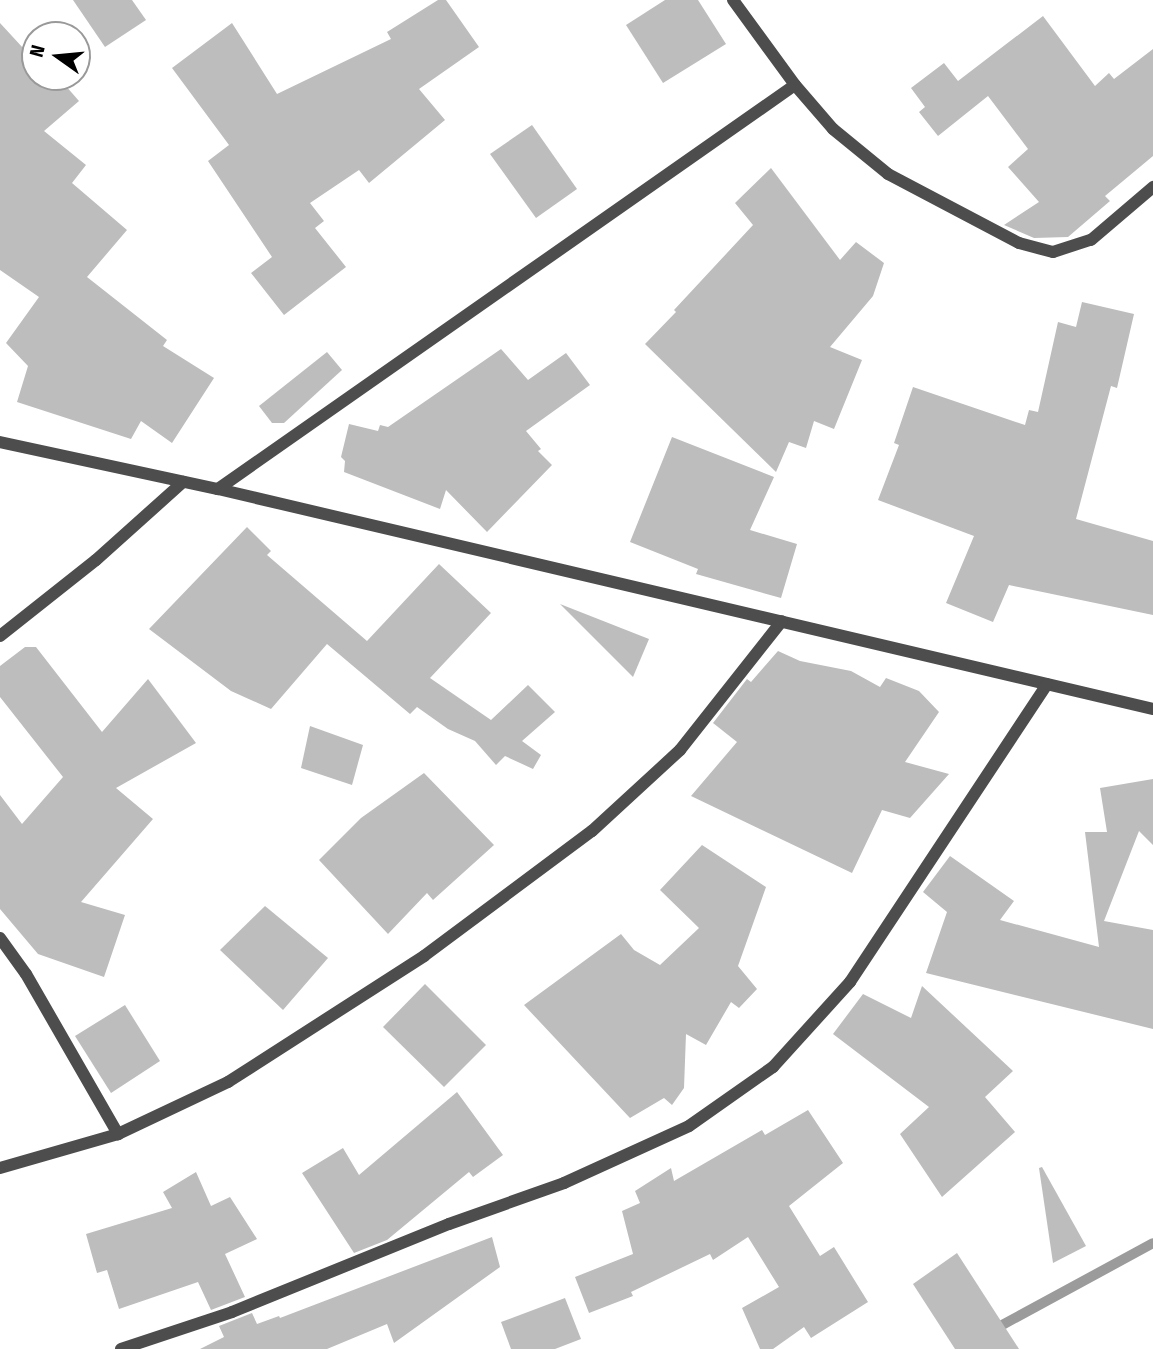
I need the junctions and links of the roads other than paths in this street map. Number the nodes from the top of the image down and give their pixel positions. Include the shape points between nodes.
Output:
1 (733, 0) edge
2 (795, 85) junction
3 (1153, 187) edge
4 (0, 442) edge
5 (183, 482) junction
6 (218, 489) junction
7 (782, 621) junction
8 (0, 636) edge
9 (1047, 684) junction
10 (1153, 709) edge
11 (0, 938) edge
12 (118, 1134) junction
13 (0, 1168) edge
14 (121, 1349) edge

1 - 2 street
2 - 3 street via 833,129 888,174 1018,243 1053,252 1091,240
2 - 6 street
4 - 5 street
5 - 6 street
5 - 8 street via 96,561
6 - 7 street
7 - 9 street
7 - 12 street via 680,750 592,831 424,956 251,1068
9 - 10 street
9 - 14 street via 850,982 774,1067 689,1126 564,1183 232,1312
11 - 12 street via 26,974
12 - 13 street

